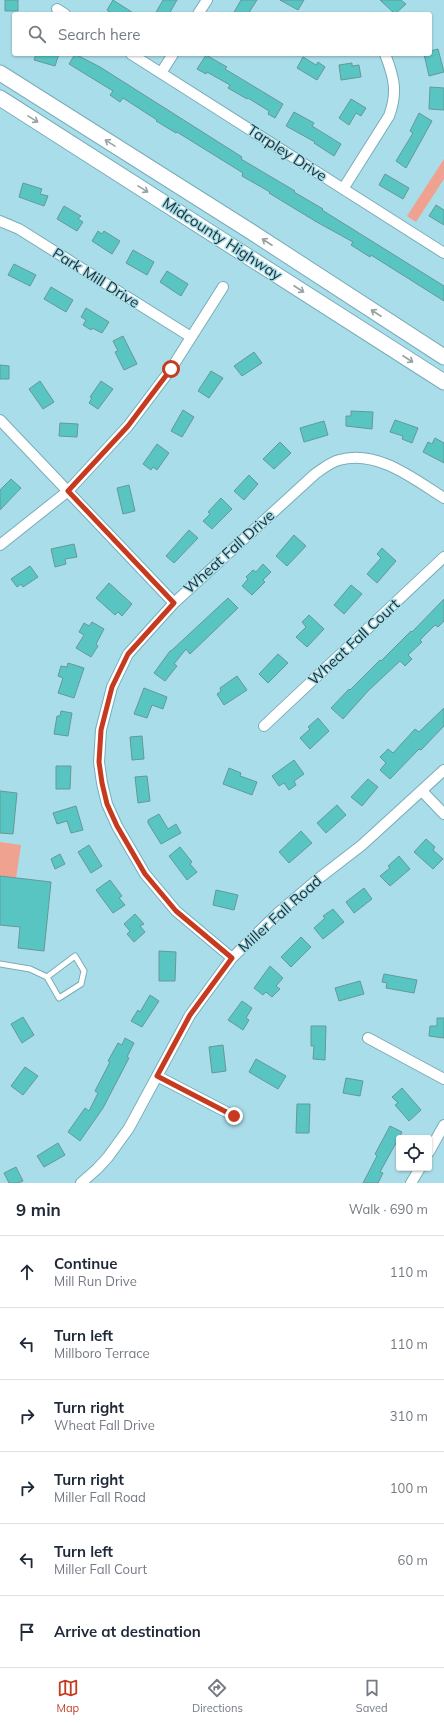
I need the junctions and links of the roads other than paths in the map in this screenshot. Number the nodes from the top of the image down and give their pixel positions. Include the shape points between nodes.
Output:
1 (206, 0) edge
2 (199, 12) edge
3 (133, 56) edge
4 (172, 56) edge
5 (386, 56) edge
6 (0, 73) edge
7 (161, 73) junction
8 (0, 98) edge
9 (343, 189) junction
10 (0, 221) edge
11 (444, 253) edge
12 (223, 287) dead end
13 (191, 337) junction
14 (444, 357) edge
15 (444, 382) edge
16 (0, 420) edge
17 (68, 491) junction
18 (444, 498) edge
19 (0, 545) edge
20 (444, 557) edge
21 (174, 603) junction
22 (264, 726) dead end
23 (444, 770) edge
24 (422, 790) junction
25 (444, 814) edge
26 (232, 958) junction
27 (0, 964) edge
28 (47, 977) junction
29 (368, 1038) dead end
30 (157, 1076) junction
31 (444, 1079) edge
32 (234, 1116) dead end
33 (444, 1125) edge
34 (432, 1147) edge
35 (418, 1171) edge
36 (81, 1183) edge
37 (411, 1183) edge

1 - 2 street
3 - 7 street, Tarpley Drive
4 - 7 street
5 - 9 street via 394,77 393,106
14 -> 6 main road, Midcounty Highway
7 - 9 street, Tarpley Drive
8 -> 15 main road, Midcounty Highway
9 - 11 street, Tarpley Drive
10 - 13 street, Park Mill Drive via 19,230
12 - 13 street
13 - 17 street via 171,369 128,426
16 - 17 street
17 - 19 street
17 - 21 street
18 - 21 street, Wheat Fall Drive via 400,470 374,460 337,460 315,474
20 - 22 street, Wheat Fall Court
21 - 26 street, Wheat Fall Drive via 128,654 112,687 101,730 99,762 102,783 107,804 117,826 145,874 176,911
23 - 24 street, Miller Fall Road
24 - 25 street
24 - 26 street, Miller Fall Road via 362,845 279,912
26 - 30 street, Miller Fall Road via 190,1015
27 - 28 lane via 30,969
28 - 28 lane via 59,998 82,984 84,971 76,956
29 - 31 street
30 - 32 street
30 - 36 street, Miller Fall Road via 129,1128 108,1157
33 - 34 street
35 - 37 street

